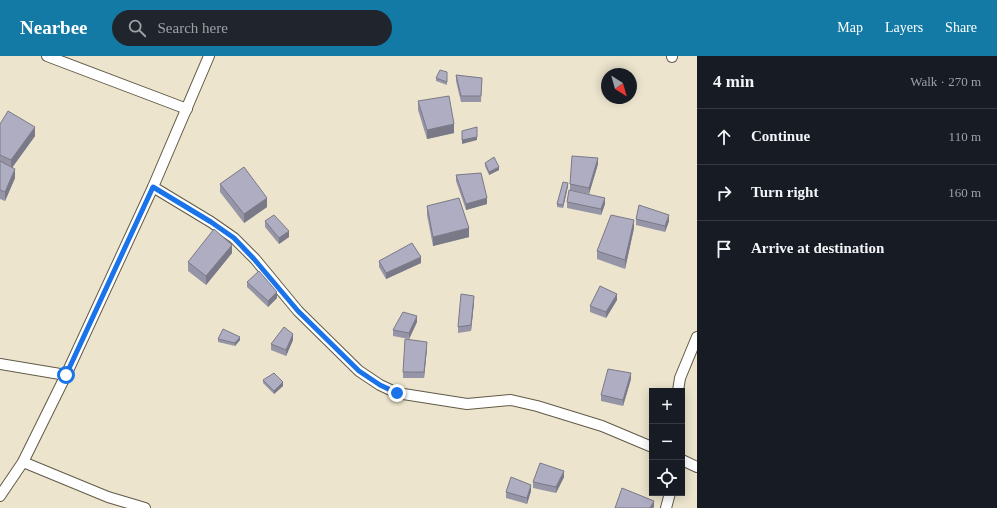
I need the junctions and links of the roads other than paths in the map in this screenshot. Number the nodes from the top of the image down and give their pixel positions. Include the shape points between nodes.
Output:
1 (46, 56) edge
2 (209, 56) edge
3 (187, 109) junction
4 (153, 187) junction
5 (697, 337) edge
6 (0, 364) edge
7 (66, 375) junction
8 (678, 388) edge
9 (649, 447) edge
10 (685, 461) edge
11 (23, 462) junction
12 (697, 467) edge
13 (0, 496) edge
14 (669, 496) edge
15 (145, 508) edge
16 (666, 508) edge

1 - 3 street
2 - 3 street
3 - 4 street
4 - 7 street
4 - 9 street via 234,238 298,311 359,371 380,385 397,393 467,404 511,400 602,426
5 - 8 street
6 - 7 street
7 - 11 street
10 - 12 street
11 - 13 street
11 - 15 street via 108,497
14 - 16 street

